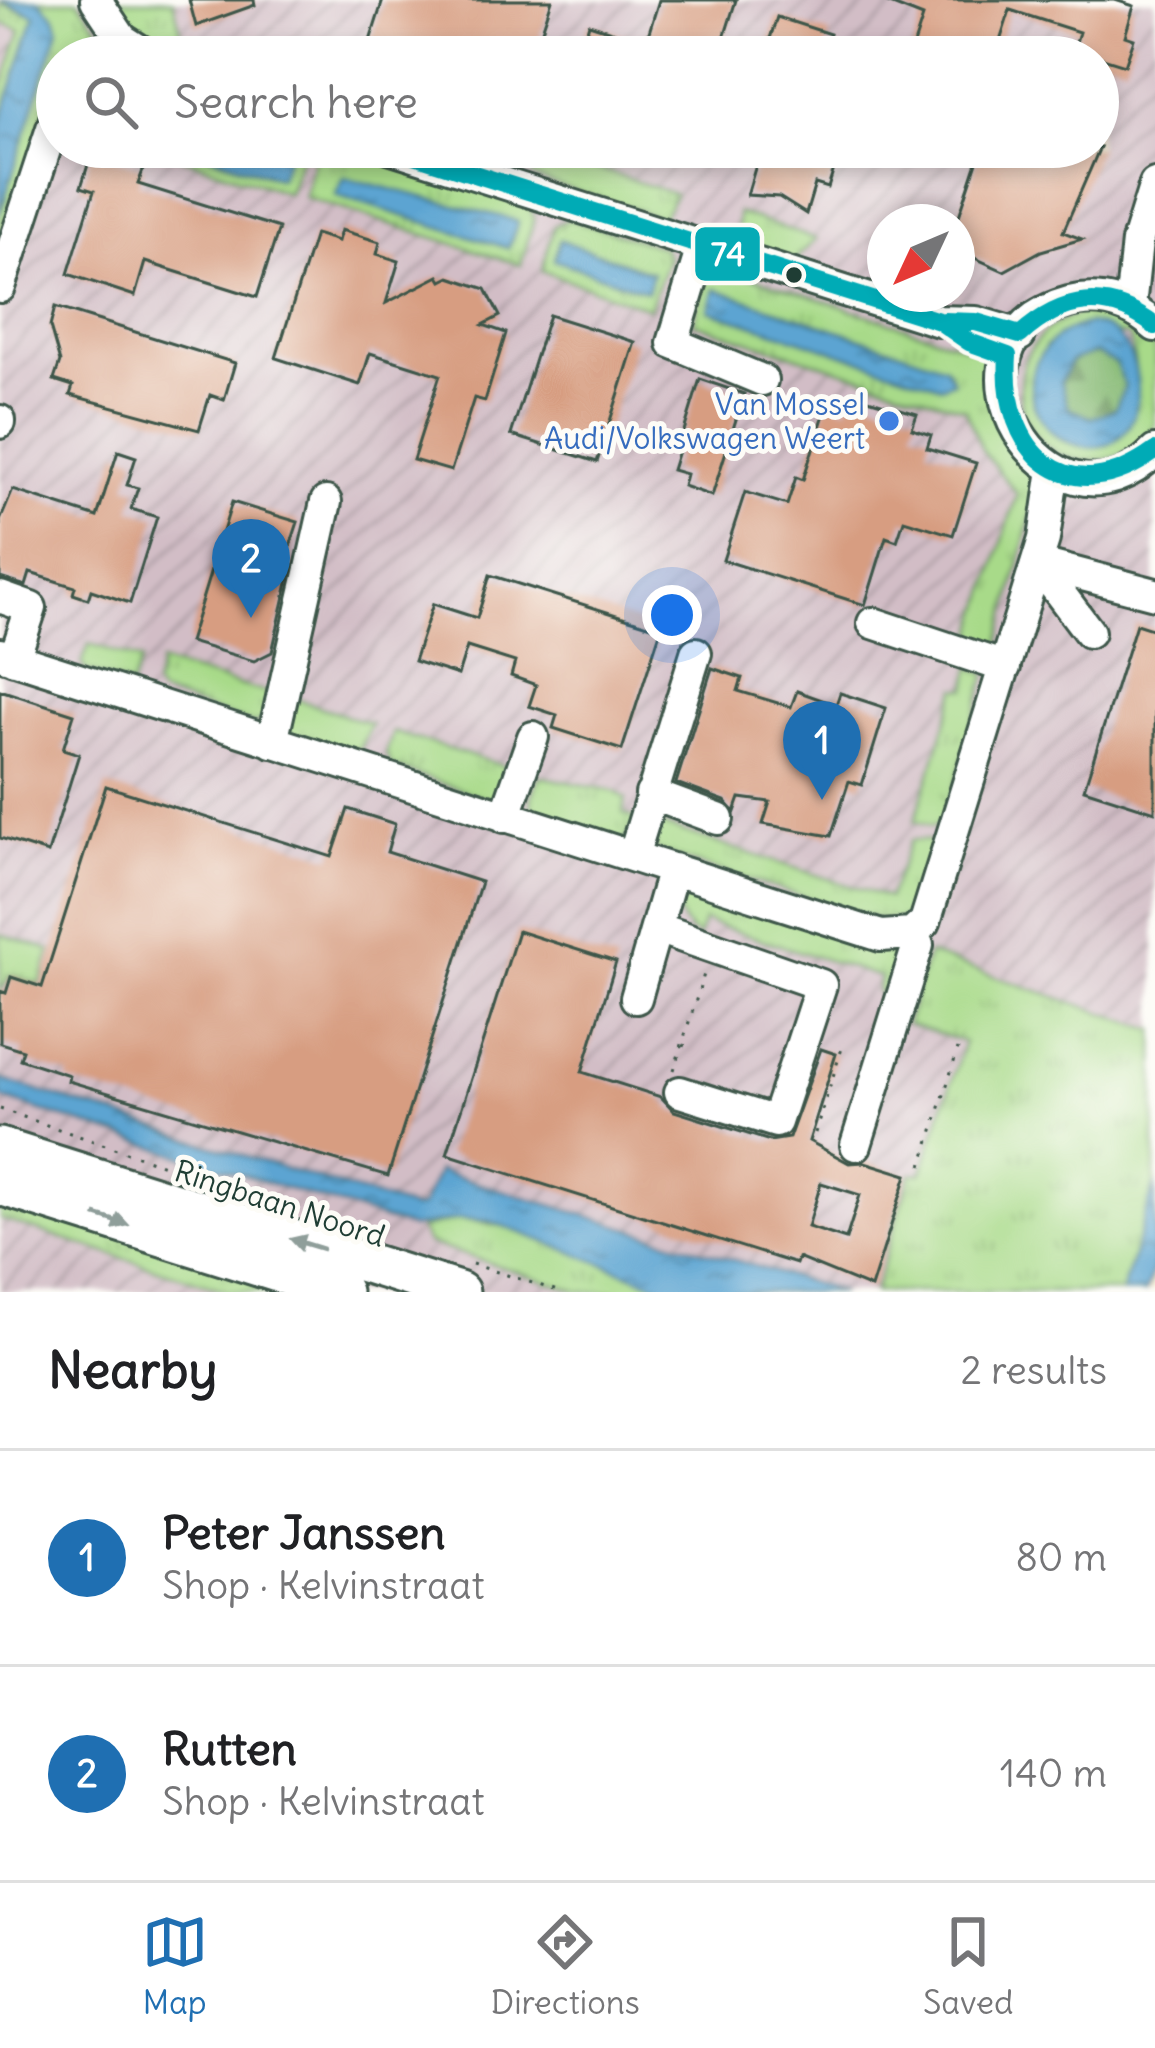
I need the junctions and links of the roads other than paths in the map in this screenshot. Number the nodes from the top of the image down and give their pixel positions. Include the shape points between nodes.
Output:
1 (96, 0) edge
2 (109, 36) edge
3 (39, 168) edge
4 (457, 168) edge
5 (1155, 184) edge
6 (704, 244) junction
7 (0, 287) edge
8 (1130, 311) edge
9 (1014, 346) junction
10 (762, 380) dead end
11 (1155, 451) edge
12 (1065, 473) junction
13 (326, 502) dead end
14 (1040, 550) junction
15 (1155, 594) edge
16 (0, 597) edge
17 (873, 623) dead end
18 (1090, 632) dead end
19 (696, 652) dead end
20 (7, 656) edge
21 (1005, 667) junction
22 (533, 737) dead end
23 (272, 742) junction
24 (652, 794) junction
25 (506, 817) junction
26 (718, 819) dead end
27 (633, 856) junction
28 (673, 869) junction
29 (657, 928) junction
30 (911, 934) junction
31 (636, 998) dead end
32 (680, 1092) road end
33 (856, 1145) dead end
34 (0, 1148) edge
35 (0, 1185) edge
36 (466, 1278) edge
37 (341, 1292) edge

1 - 2 street
3 - 7 street
4 - 6 street
5 - 8 street via 1137,242
6 - 9 street via 939,321 976,322
6 - 10 street via 673,343
8 - 9 street via 1057,306
9 - 12 street via 1003,382 1015,434
11 - 12 street via 1125,472
12 - 14 street
13 - 23 street
14 - 15 street
14 - 18 street
14 - 21 street
16 - 20 street via 31,608
17 - 21 street
19 - 24 street
20 - 23 street
21 - 30 street via 925,922
22 - 25 street
23 - 25 street
24 - 26 street
24 - 27 street
25 - 27 street
27 - 28 street
28 - 29 street
28 - 30 street via 881,936
29 - 31 street
29 - 32 street via 821,985 776,1122
30 - 33 street via 918,945
36 -> 34 main road, Ringbaan Noord
35 -> 37 main road

